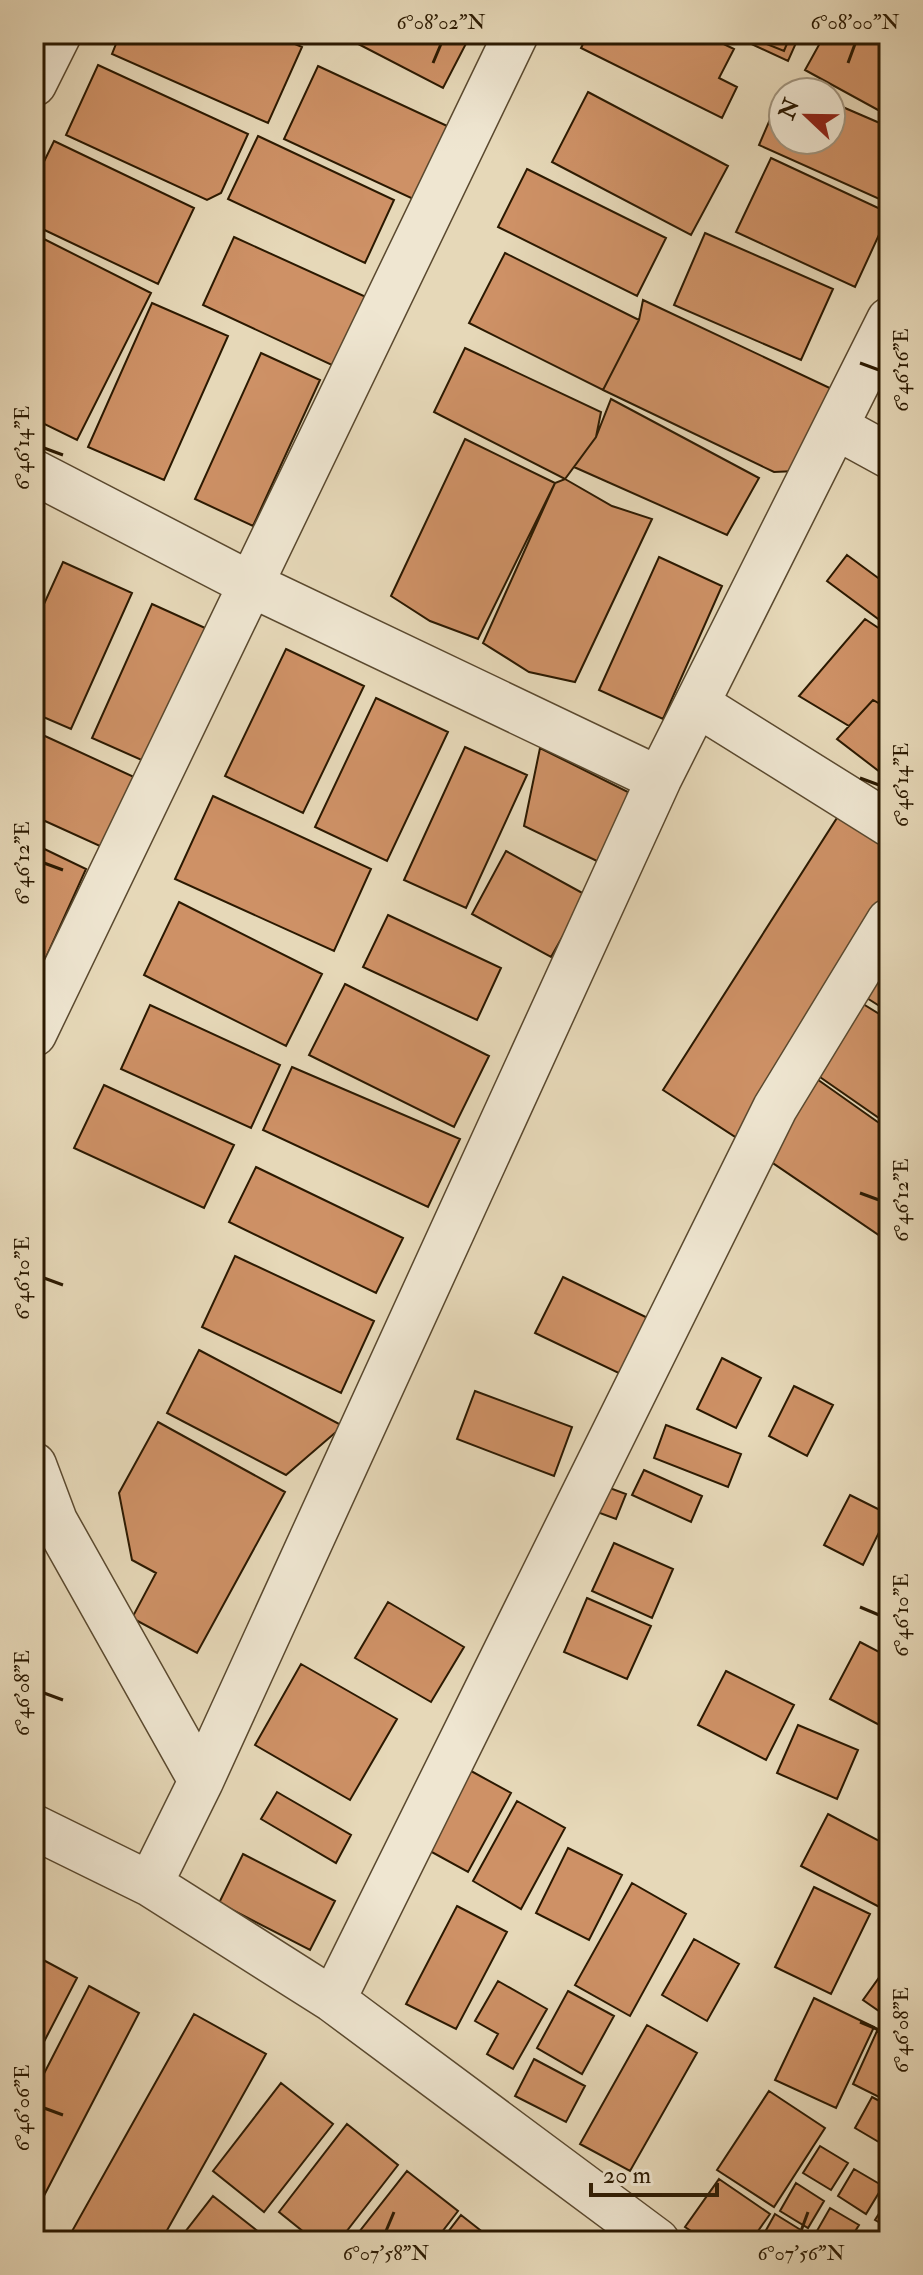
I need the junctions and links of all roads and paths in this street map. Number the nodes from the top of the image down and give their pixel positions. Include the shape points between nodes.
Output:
1 (59, 34) edge
2 (516, 34) edge
3 (34, 84) edge
4 (889, 320) edge
5 (836, 427) junction
6 (889, 456) edge
7 (34, 472) edge
8 (252, 585) junction
9 (697, 704) junction
10 (659, 779) junction
11 (889, 824) edge
12 (889, 921) edge
13 (34, 1034) edge
14 (34, 1465) edge
15 (201, 1781) junction
16 (34, 1827) edge
17 (150, 1884) junction
18 (333, 2000) junction
19 (657, 2241) edge

1 - 3 street
2 - 8 street
4 - 5 street
5 - 6 street
5 - 9 street
7 - 8 street
8 - 10 street
8 - 13 street
9 - 10 street
9 - 11 street
10 - 15 street
12 - 18 street via 775,1108
14 - 15 street via 55,1521
15 - 17 street
16 - 17 street
17 - 18 street
18 - 19 street

